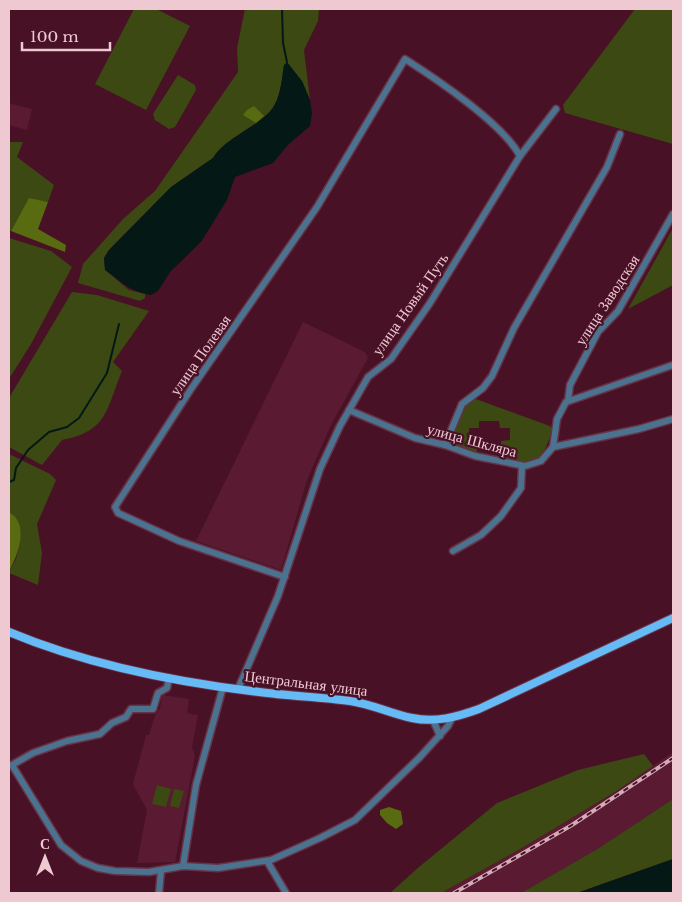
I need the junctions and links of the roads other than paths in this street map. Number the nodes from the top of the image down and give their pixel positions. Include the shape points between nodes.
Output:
1 (556, 109) dead end
2 (620, 134) dead end
3 (520, 156) junction
4 (673, 214) edge
5 (673, 365) edge
6 (568, 401) junction
7 (349, 410) junction
8 (673, 419) edge
9 (445, 445) junction
10 (552, 447) junction
11 (522, 466) junction
12 (453, 551) dead end
13 (285, 578) junction
14 (673, 618) edge
15 (9, 632) edge
16 (169, 678) junction
17 (223, 687) junction
18 (238, 689) junction
19 (452, 718) junction
20 (432, 720) junction
21 (440, 736) junction
22 (267, 861) junction
23 (183, 866) junction
24 (161, 871) junction
25 (159, 893) edge
26 (286, 893) edge

1 - 3 street, улица Новый Путь
2 - 9 street via 607,167 514,328 492,376 483,388 462,404
3 - 7 street, улица Новый Путь via 430,303 391,359 368,377
3 - 13 street, улица Полевая via 499,129 405,59 317,207 191,389 115,508 118,513 179,541
4 - 6 street, улица Заводская via 618,311 598,332 570,385
5 - 6 street
6 - 10 street, улица Заводская via 557,419
7 - 9 street, улица Шкляра via 414,438
7 - 13 street, улица Новый Путь via 320,469
8 - 10 street
9 - 11 street, улица Шкляра via 475,456
10 - 11 street, улица Шкляра via 541,461
11 - 12 street via 521,488 501,516 481,535
13 - 18 street, улица Новый Путь
14 - 19 main road, Центральная улица via 479,709
15 - 16 main road, Центральная улица via 89,659
16 - 17 main road, Центральная улица
16 - 24 street via 166,688 158,693 153,709 131,709 125,718 112,723 100,734 33,753 12,765 62,845 77,858 98,868 115,871
17 - 18 main road, Центральная улица
17 - 23 street via 196,785
18 - 20 main road, Центральная улица via 371,705 413,718
19 - 20 main road, Центральная улица
19 - 21 street
20 - 21 street
21 - 22 street via 357,818
22 - 23 street via 218,868
22 - 26 street
23 - 24 street
24 - 25 street

